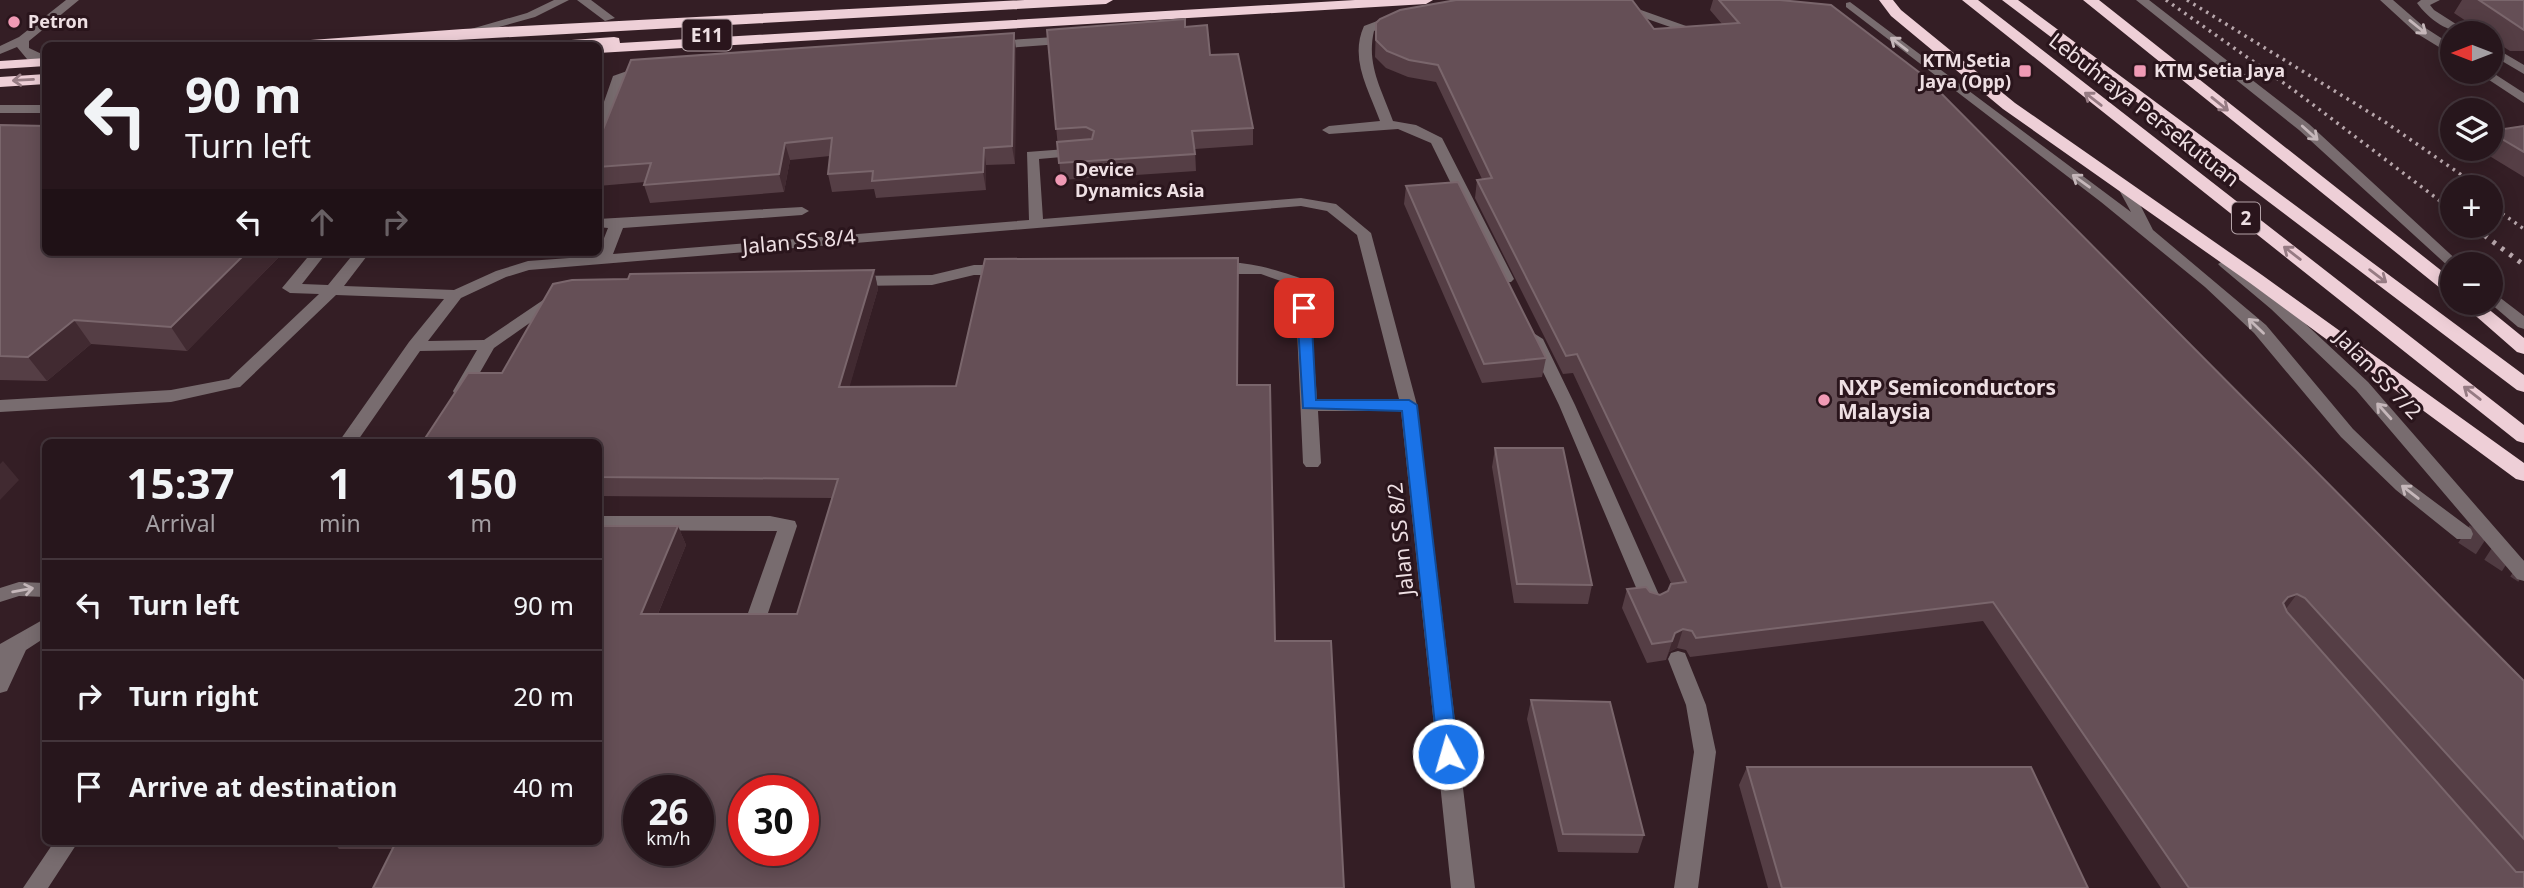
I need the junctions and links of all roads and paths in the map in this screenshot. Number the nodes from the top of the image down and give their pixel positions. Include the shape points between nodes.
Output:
1 (73, 0) edge
2 (563, 0) edge
3 (583, 0) edge
4 (929, 0) edge
5 (1106, 0) edge
6 (1279, 0) edge
7 (1868, 0) edge
8 (1969, 0) edge
9 (2009, 0) edge
10 (2090, 0) edge
11 (2141, 0) edge
12 (2386, 0) edge
13 (2434, 0) edge
14 (1608, 4) edge
15 (1850, 5) dead end
16 (1891, 6) edge
17 (1425, 7) edge
18 (609, 18) junction
19 (871, 20) junction
20 (2445, 21) edge
21 (519, 30) junction
22 (1697, 32) edge
23 (463, 33) junction
24 (1077, 39) edge
25 (23, 40) junction
26 (338, 42) edge
27 (593, 42) edge
28 (2440, 43) edge
29 (981, 46) edge
30 (602, 49) edge
31 (0, 50) edge
32 (2503, 57) edge
33 (42, 60) edge
34 (42, 61) edge
35 (0, 65) edge
36 (666, 67) edge
37 (2524, 70) edge
38 (42, 79) edge
39 (0, 82) edge
40 (2501, 84) edge
41 (2524, 99) edge
42 (42, 108) edge
43 (0, 109) edge
44 (1388, 125) junction
45 (602, 129) edge
46 (1329, 130) dead end
47 (1088, 151) edge
48 (2126, 188) junction
49 (1331, 207) joint
50 (802, 211) dead end
51 (602, 223) edge
52 (1036, 223) junction
53 (617, 224) junction
54 (2180, 226) junction
55 (2150, 235) junction
56 (2441, 252) edge
57 (317, 256) edge
58 (360, 256) edge
59 (604, 258) junction
60 (1195, 269) edge
61 (1015, 270) edge
62 (2440, 277) edge
63 (837, 281) edge
64 (2210, 284) junction
65 (580, 290) edge
66 (331, 291) junction
67 (1513, 293) edge
68 (456, 295) junction
69 (2277, 306) junction
70 (2503, 306) edge
71 (2503, 312) edge
72 (2484, 315) edge
73 (1525, 318) edge
74 (2520, 320) edge
75 (488, 345) junction
76 (415, 346) junction
77 (2524, 348) edge
78 (2524, 385) edge
79 (1308, 405) junction
80 (1409, 405) junction
81 (0, 406) edge
82 (450, 410) edge
83 (2524, 436) edge
84 (350, 439) edge
85 (1312, 463) dead end
86 (2524, 474) edge
87 (602, 523) edge
88 (2464, 534) tunnel mouth
89 (2524, 574) edge
90 (42, 590) edge
91 (0, 595) edge
92 (1653, 604) edge
93 (758, 613) edge
94 (42, 628) edge
95 (9, 649) edge
96 (1678, 659) dead end
97 (0, 685) edge
98 (65, 845) edge
99 (35, 888) edge
100 (1463, 888) edge
101 (1686, 888) edge

1 - 25 street
2 - 23 street via 531,15
3 - 18 street
4 - 18 highway
5 - 19 highway, E11
6 - 19 highway, E11
7 - 16 highway
83 -> 8 highway, Lebuhraya Persekutuan / 2
9 -> 78 highway, Lebuhraya Persekutuan / 2
10 -> 62 highway
11 -> 56 street via 2304,127
12 -> 28 street
13 - 20 street via 2424,3
14 - 22 street
55 -> 15 street
16 - 48 highway via 2009,106
17 - 30 highway
17 - 44 street via 1368,29 1363,65
18 - 21 highway
19 - 21 highway, E11
19 - 27 highway, E11
21 - 23 highway, E11
23 - 26 highway, E11
24 - 29 street
25 - 31 street
25 - 33 street via 23,49
32 - 37 street
34 - 35 highway
36 - 45 street via 619,76
38 -> 39 highway
40 - 41 street
42 - 43 street
44 - 46 street
44 - 67 street via 1418,128 1437,141
47 - 52 street via 1032,155
48 - 54 highway
48 - 55 street
49 - 52 street, Jalan SS 8/4 via 1301,202
49 - 80 street, Jalan SS 8/2 via 1364,233
50 - 53 street
51 - 53 street
52 - 59 street, Jalan SS 8/4
53 - 59 street
54 - 69 street, Jalan SS 7/2
54 - 86 highway
55 - 64 street
57 - 66 street via 290,288
58 - 66 street
59 - 68 street, Jalan SS 8/4 via 528,266
60 - 79 street via 1264,269 1303,284
61 - 63 street via 974,270 932,280
64 - 69 street
88 -> 64 street via 2347,433 2260,329
65 - 75 street via 555,297
66 - 68 street
66 - 81 street via 234,383 171,396
68 - 76 street, Jalan SS 8/4
89 -> 69 street, Jalan SS 7/2 via 2362,386
70 - 74 street
71 - 74 street
72 - 77 highway
73 - 92 street
75 - 76 street
75 - 82 street
76 - 84 street, Jalan SS 8/4
79 - 80 street
79 - 85 street
80 - 100 street, Jalan SS 8/2
87 - 93 street via 788,526
91 -> 90 street via 19,589
94 - 95 street
95 - 97 street
96 - 101 street via 1696,705 1705,752
98 - 99 street

